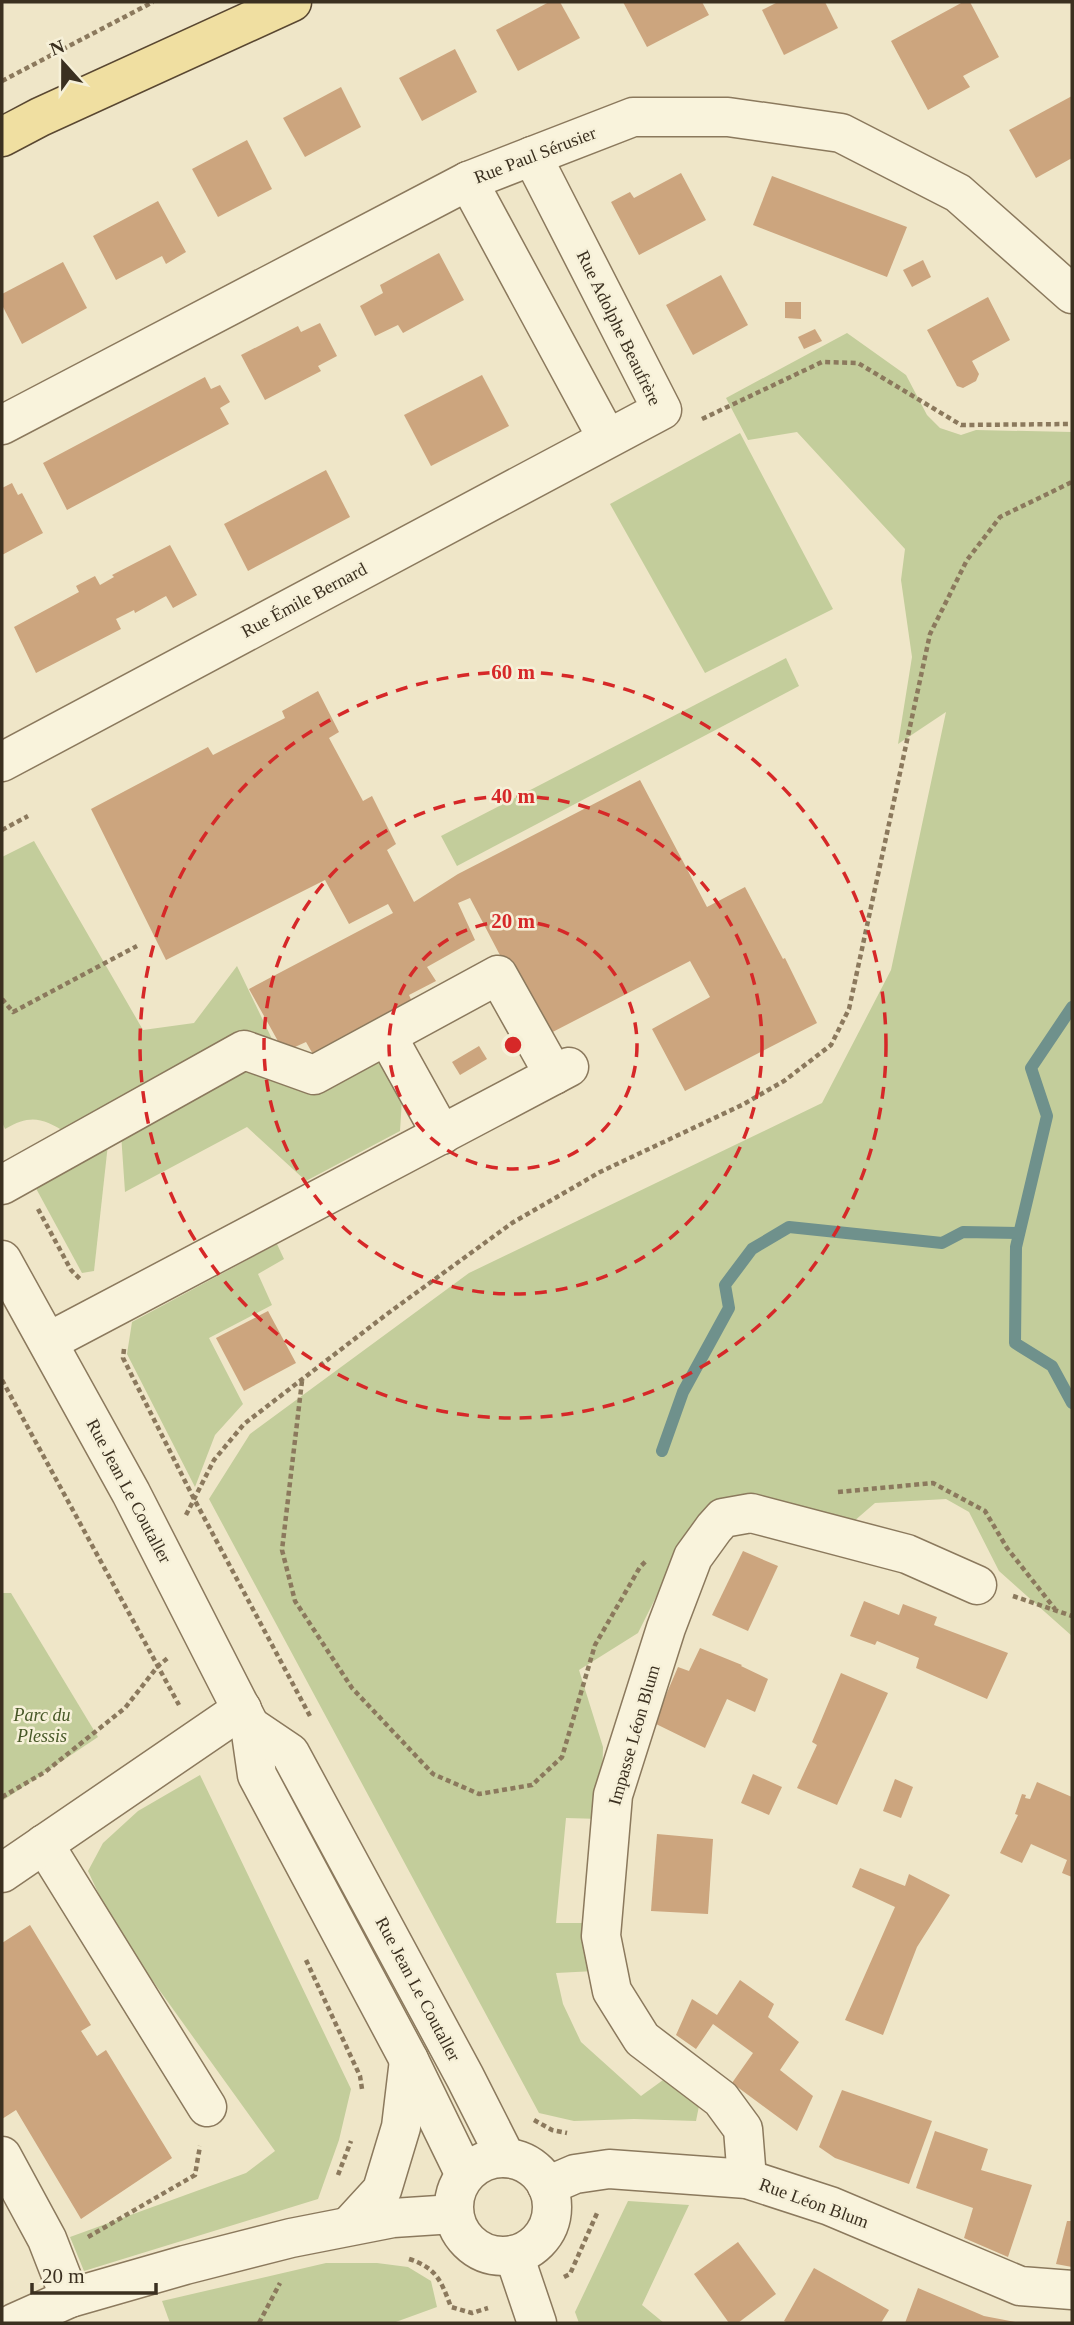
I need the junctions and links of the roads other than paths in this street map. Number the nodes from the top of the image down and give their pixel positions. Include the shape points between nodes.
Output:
1 (231, 2) edge
2 (292, 2) edge
3 (40, 117) junction
4 (2, 137) edge
5 (532, 156) junction
6 (468, 181) junction
7 (1072, 294) edge
8 (2, 425) edge
9 (607, 438) junction
10 (4, 755) edge
11 (387, 1036) junction
12 (442, 1135) junction
13 (11, 1180) edge
14 (2, 1259) edge
15 (48, 1342) junction
16 (977, 1585) road end
17 (246, 1718) junction
18 (44, 1844) junction
19 (2, 1873) edge
20 (408, 2060) junction
21 (207, 2107) road end
22 (2, 2156) edge
23 (506, 2158) junction
24 (466, 2175) junction
25 (747, 2179) junction
26 (547, 2186) junction
27 (454, 2214) junction
28 (349, 2226) junction
29 (514, 2255) junction
30 (1072, 2290) edge
31 (70, 2298) junction
32 (14, 2323) edge
33 (537, 2323) edge

1 - 3 main road
2 - 3 main road
3 - 4 main road
5 - 6 street, Rue Paul Sérusier
5 - 7 street, Rue Paul Sérusier via 633,117 728,117 841,133 958,193
5 - 9 street, Rue Adolphe Beaufrère via 662,410
6 - 8 street, Rue Paul Sérusier
6 - 9 street
9 - 10 street, Rue Émile Bernard
11 - 12 street
11 - 12 street via 498,975 561,1071
11 - 13 street via 314,1075 244,1049
12 - 15 street
14 - 15 street, Rue Jean Le Coutaller
15 - 17 street, Rue Jean Le Coutaller
16 - 25 street, Impasse Léon Blum via 907,1554 751,1513 723,1518 693,1557 684,1580 613,1795 601,1937 612,1992 642,2039 721,2099 743,2129
17 - 18 street
17 - 20 street, Rue Jean Le Coutaller via 257,1775
17 - 23 street, Rue Jean Le Coutaller via 290,1753
18 - 19 street
18 - 21 street
20 - 24 street, Rue Jean Le Coutaller
20 - 28 street via 401,2127 382,2190
22 - 31 street via 47,2239
23 - 24 street via 477,2165
23 - 26 street via 523,2162
24 - 27 street via 458,2186
25 - 26 street, Rue Léon Blum via 609,2169 575,2174
25 - 30 street, Rue Léon Blum via 830,2206 1020,2286
26 - 29 street via 552,2214 548,2228 528,2250
27 - 28 street
27 - 29 street via 468,2243 497,2256
28 - 31 street via 198,2261
29 - 33 street
31 - 32 street

